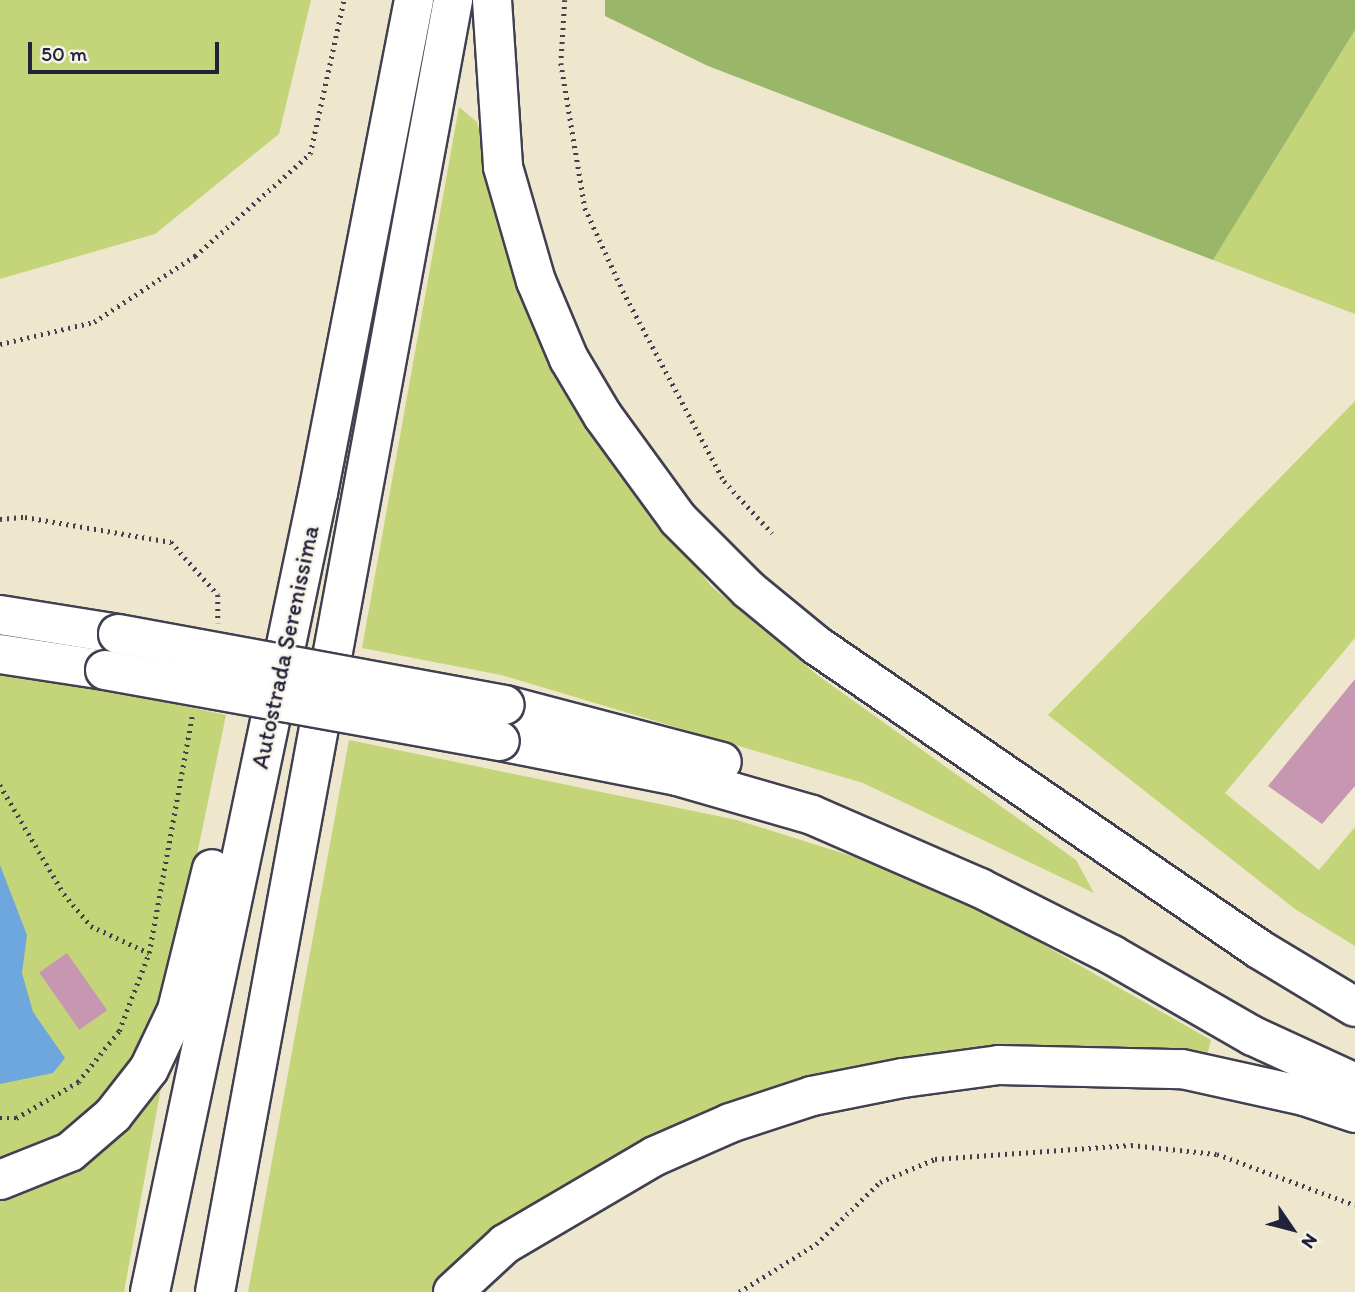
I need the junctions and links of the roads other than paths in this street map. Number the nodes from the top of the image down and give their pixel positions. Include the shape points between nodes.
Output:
1 (415, 0) edge
2 (453, 0) edge
3 (492, 0) edge
4 (318, 493) junction
5 (0, 615) edge
6 (0, 654) edge
7 (502, 723) junction
8 (1355, 1007) edge
9 (1355, 1053) edge
10 (1355, 1083) edge
11 (1355, 1113) edge
12 (0, 1181) edge
13 (150, 1292) edge
14 (215, 1292) edge
15 (453, 1292) edge

1 - 4 highway, Autostrada Serenissima
2 - 14 highway, Autostrada Serenissima
3 - 8 highway via 503,167 536,281 575,370 678,519 749,590 816,645 1259,949
4 - 12 highway via 222,827 177,1010 149,1069 113,1115 70,1152
4 - 13 highway, Autostrada Serenissima
5 - 7 highway, bridge via 118,634
6 - 7 highway, bridge
7 - 9 highway via 751,770 953,848 1263,1017
7 - 10 highway via 812,815 980,888 1112,955 1253,1036
11 - 15 highway via 1304,1096 1182,1069 999,1065 903,1077 812,1096 730,1123 655,1156 505,1244

